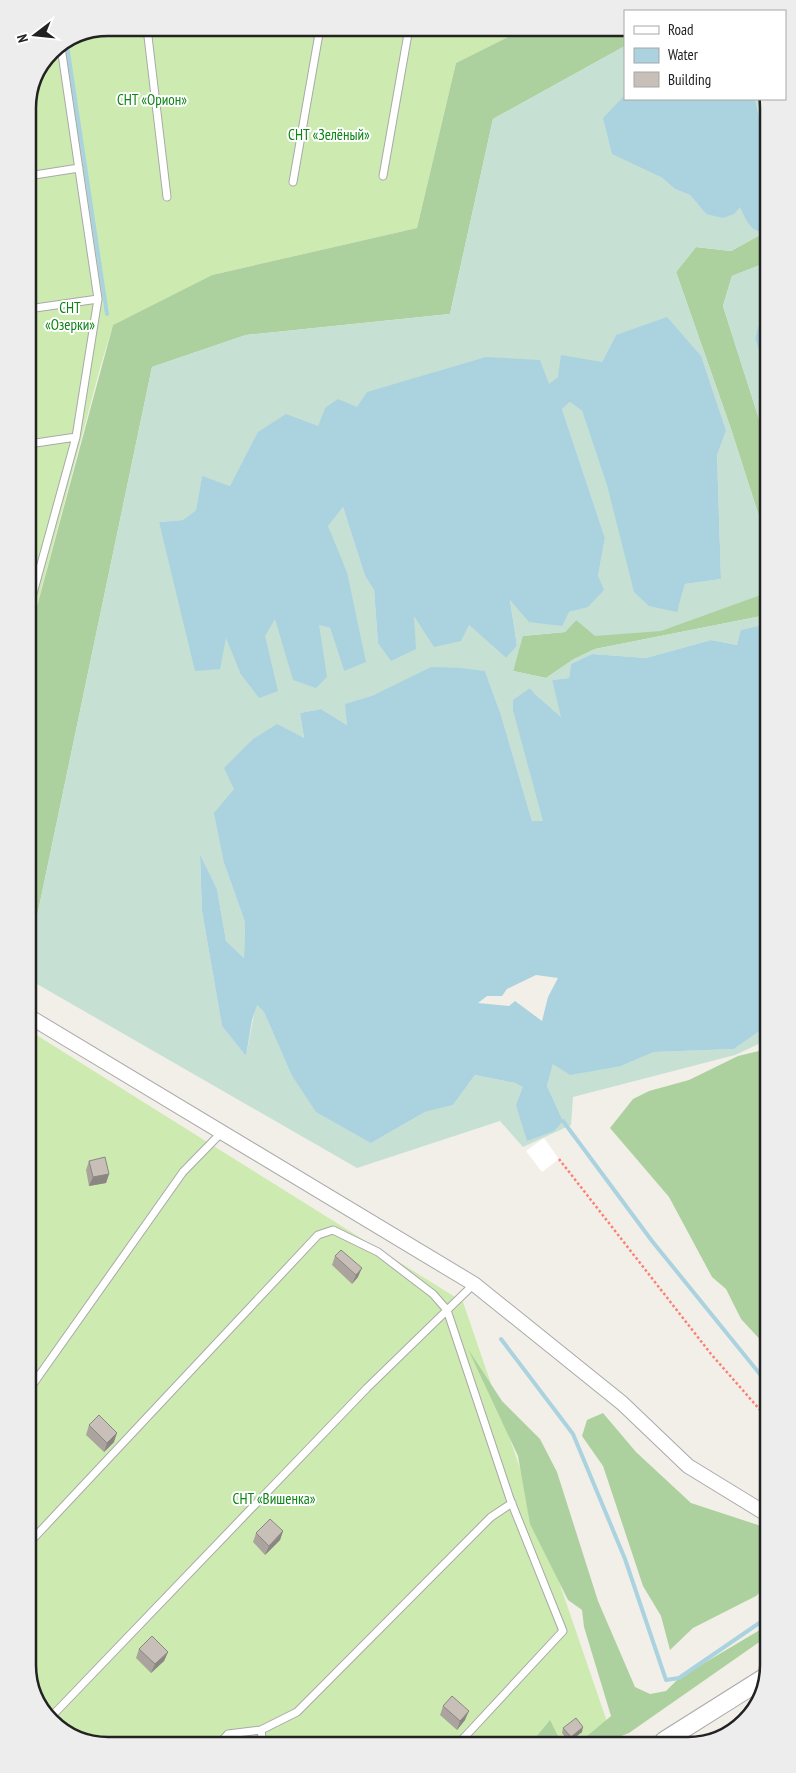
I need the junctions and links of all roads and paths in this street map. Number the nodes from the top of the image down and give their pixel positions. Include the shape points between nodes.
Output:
1 (147, 36) edge
2 (319, 36) edge
3 (408, 36) edge
4 (62, 53) edge
5 (79, 168) junction
6 (36, 175) edge
7 (383, 176) dead end
8 (292, 182) dead end
9 (167, 197) dead end
10 (98, 298) junction
11 (36, 308) edge
12 (76, 437) junction
13 (36, 443) edge
14 (36, 571) edge
15 (39, 571) junction
16 (36, 582) edge
17 (36, 1021) edge
18 (222, 1132) junction
19 (559, 1159) dead end
20 (474, 1284) junction
21 (447, 1310) junction
22 (36, 1380) edge
23 (760, 1410) edge
24 (512, 1503) junction
25 (760, 1511) edge
26 (36, 1537) edge
27 (757, 1682) edge
28 (55, 1713) edge
29 (261, 1730) junction
30 (225, 1737) edge
31 (262, 1737) edge
32 (465, 1737) edge
33 (672, 1737) edge

1 - 9 lane
2 - 8 lane
3 - 7 lane
4 - 5 lane
5 - 6 lane
5 - 10 lane
10 - 11 lane
10 - 12 lane
12 - 13 lane
12 - 15 lane
14 - 15 lane
15 - 16 lane
17 - 18 street
18 - 20 street
18 - 22 lane via 182,1172
19 - 23 path via 711,1354
20 - 21 lane
20 - 25 street via 622,1403 688,1466
21 - 24 lane
21 - 26 lane via 433,1294 378,1252 333,1230 318,1235
21 - 28 lane via 367,1388
24 - 29 lane via 491,1517 297,1712
24 - 32 lane via 563,1630
27 - 33 street
29 - 30 lane
29 - 31 lane

